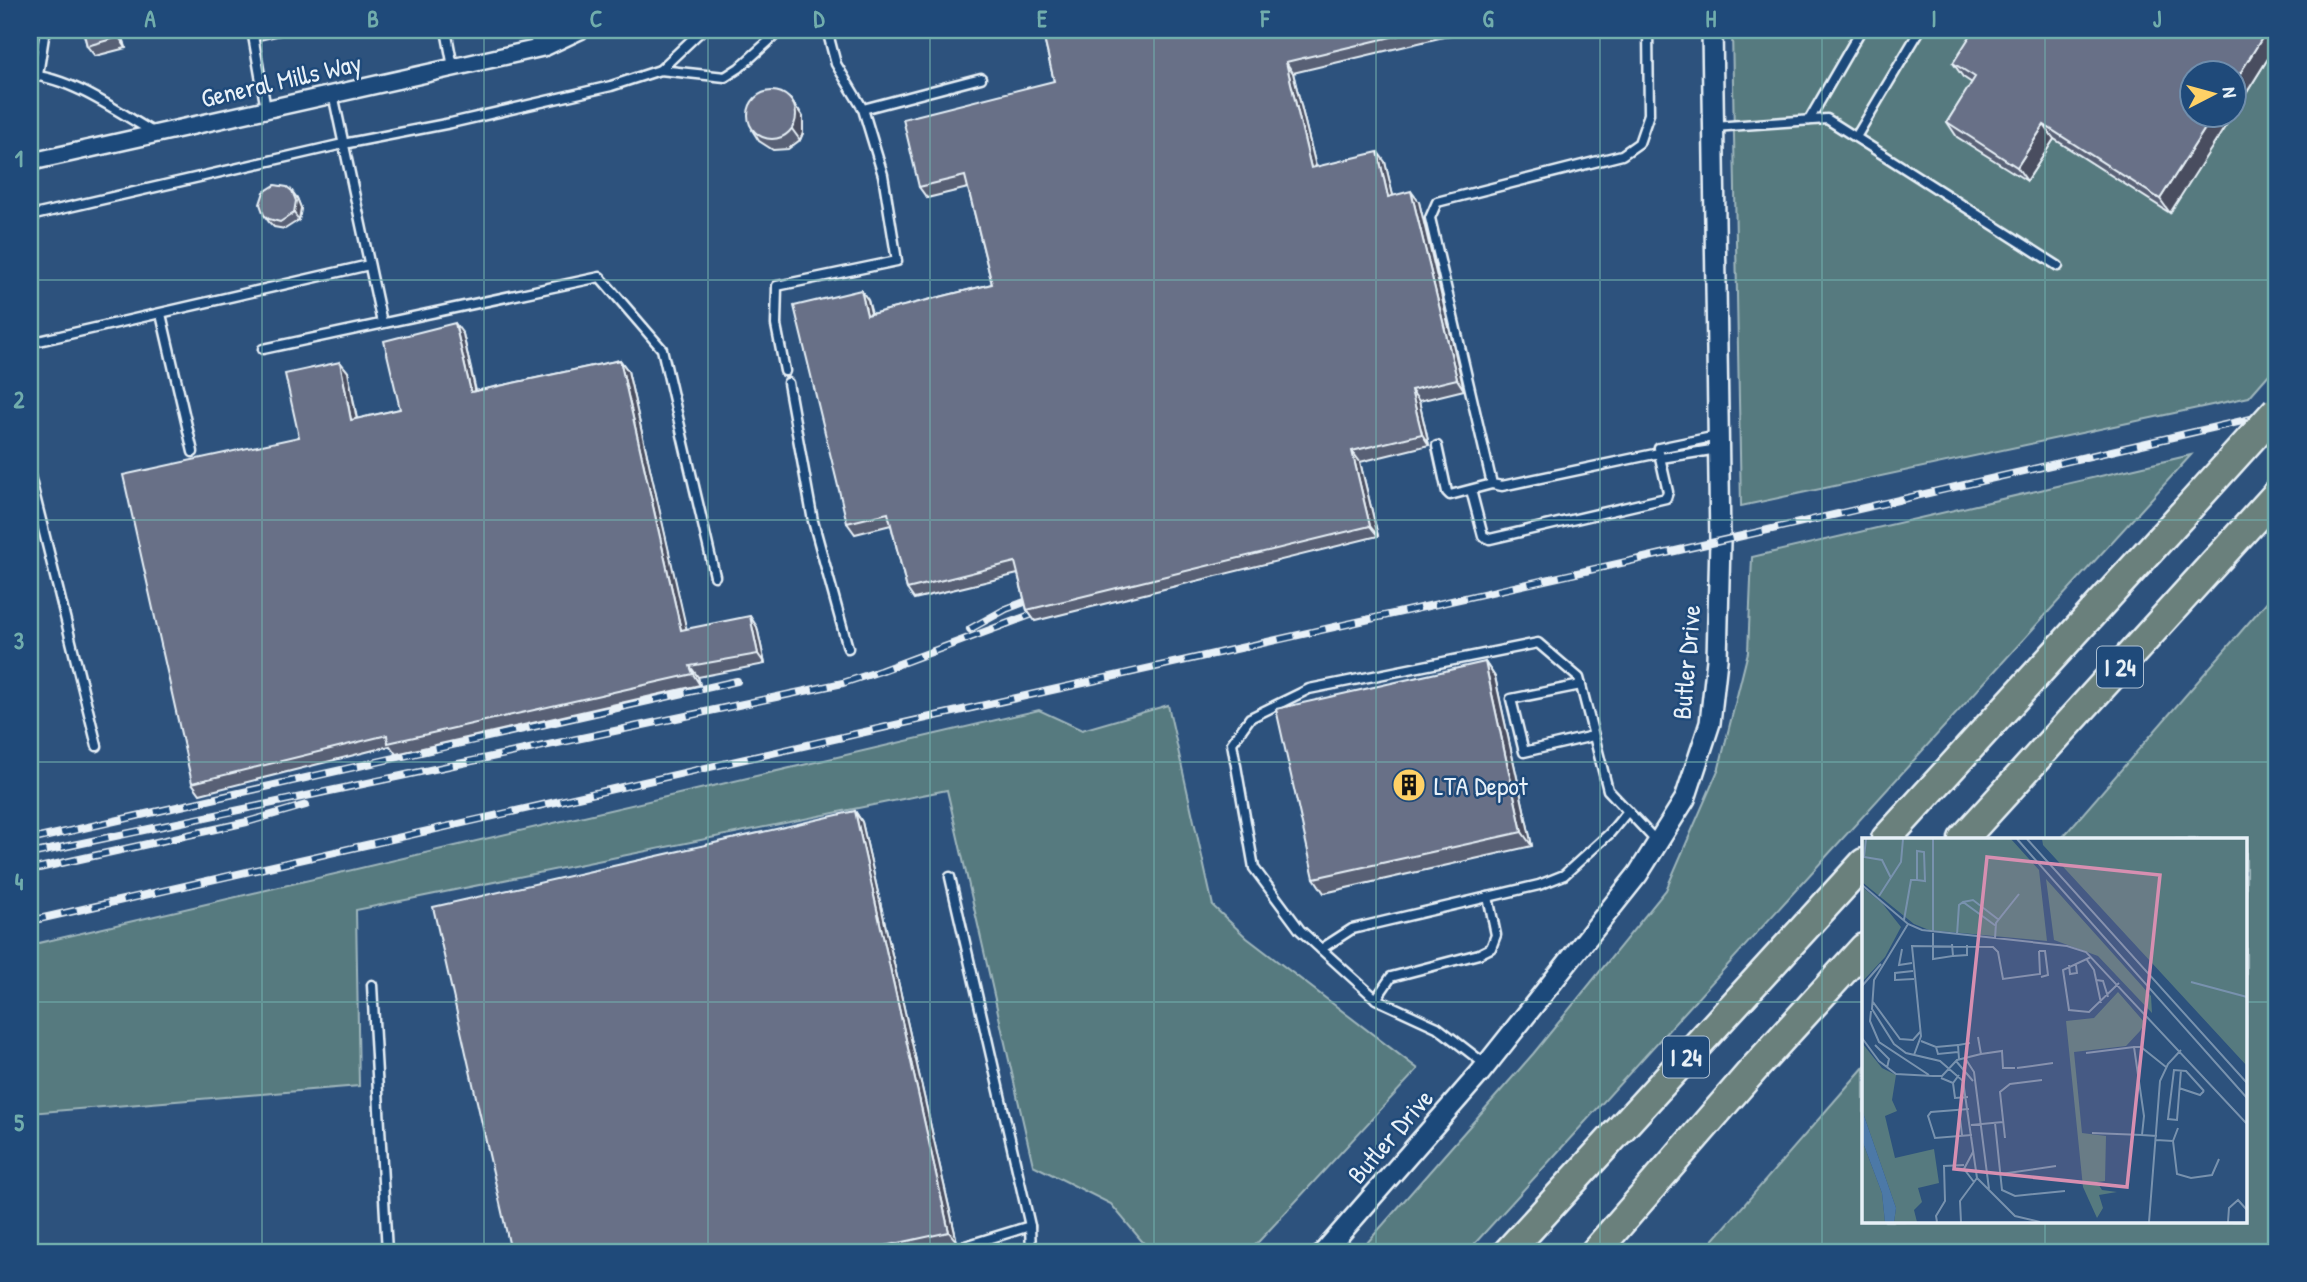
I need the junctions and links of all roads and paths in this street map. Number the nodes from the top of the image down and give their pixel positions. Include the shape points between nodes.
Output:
1 (45, 30) edge
2 (279, 30) edge
3 (446, 30) edge
4 (533, 30) edge
5 (581, 30) edge
6 (702, 30) edge
7 (781, 30) edge
8 (827, 30) edge
9 (1648, 30) edge
10 (1712, 30) edge
11 (1861, 30) edge
12 (1920, 30) edge
13 (252, 33) edge
14 (537, 49) junction
15 (453, 67) junction
16 (660, 70) junction
17 (34, 75) edge
18 (981, 78) dead end
19 (332, 94) junction
20 (266, 109) junction
21 (863, 109) junction
22 (1809, 120) junction
23 (1714, 127) junction
24 (155, 133) junction
25 (1856, 137) junction
26 (343, 144) junction
27 (30, 162) edge
28 (30, 216) edge
29 (369, 265) junction
30 (2058, 266) dead end
31 (161, 314) junction
32 (382, 323) junction
33 (30, 343) edge
34 (263, 349) dead end
35 (785, 371) dead end
36 (788, 383) dead end
37 (2277, 410) edge
38 (1718, 442) junction
39 (1437, 446) dead end
40 (193, 452) dead end
41 (1660, 453) junction
42 (30, 476) edge
43 (1492, 484) junction
44 (1471, 490) junction
45 (2277, 495) edge
46 (715, 576) dead end
47 (848, 648) dead end
48 (1581, 685) junction
49 (1594, 736) junction
50 (97, 746) dead end
51 (1628, 811) junction
52 (1887, 838) edge
53 (1964, 838) edge
54 (1657, 842) junction
55 (1862, 865) edge
56 (950, 877) dead end
57 (1488, 897) junction
58 (1321, 949) junction
59 (1862, 950) edge
60 (372, 985) dead end
61 (1376, 999) junction
62 (1486, 1065) junction
63 (1030, 1226) junction
64 (387, 1252) edge
65 (946, 1252) edge
66 (1031, 1252) edge
67 (1324, 1252) edge
68 (1508, 1252) edge
69 (1595, 1252) edge

1 - 17 lane
2 - 13 lane
3 - 15 lane
4 - 14 lane
5 - 14 street, General Mills Way
6 - 16 lane
7 - 16 lane via 725,77
8 - 21 lane via 836,64
9 - 43 lane via 1649,114 1639,143 1622,155 1437,202 1430,218
10 - 23 street, Butler Drive
11 - 22 lane
12 - 25 lane
13 - 20 lane
14 - 15 street, General Mills Way
15 - 19 street, General Mills Way
16 - 26 lane via 611,86
17 - 24 lane via 47,76 103,102
18 - 21 lane
19 - 20 street, General Mills Way
19 - 26 lane
20 - 24 street, General Mills Way
21 - 35 lane via 883,175 897,261 778,286 776,325
22 - 23 lane
22 - 25 lane via 1827,119
23 - 38 street, Butler Drive
24 - 27 street, General Mills Way
25 - 30 lane
26 - 28 lane
26 - 29 lane
29 - 31 lane
29 - 32 lane
31 - 33 lane
31 - 40 lane
32 - 34 lane
32 - 46 lane via 600,277 662,349
36 - 47 lane via 813,521
37 - 52 highway, I 24, bridge
38 - 41 lane
38 - 41 lane
38 - 54 street, Butler Drive via 1717,660 1710,723 1685,799
39 - 44 lane via 1447,492
41 - 43 lane
41 - 44 lane via 1666,498 1490,539 1483,536
42 - 50 lane
43 - 44 lane
45 - 53 highway, I 24
48 - 49 lane
48 - 49 lane via 1511,699 1524,752
48 - 58 lane via 1538,643 1309,689 1250,718 1232,743 1254,867 1300,930
49 - 51 lane via 1608,790
51 - 54 lane
51 - 57 lane via 1564,875
54 - 62 street, Butler Drive via 1638,874
55 - 68 highway, I 24
56 - 63 lane
57 - 58 lane via 1352,929
57 - 61 lane via 1496,934 1491,948 1391,977
58 - 61 lane
59 - 69 highway, I 24
60 - 64 lane
61 - 62 lane via 1437,1027
62 - 67 street, Butler Drive
63 - 65 lane
63 - 66 lane

